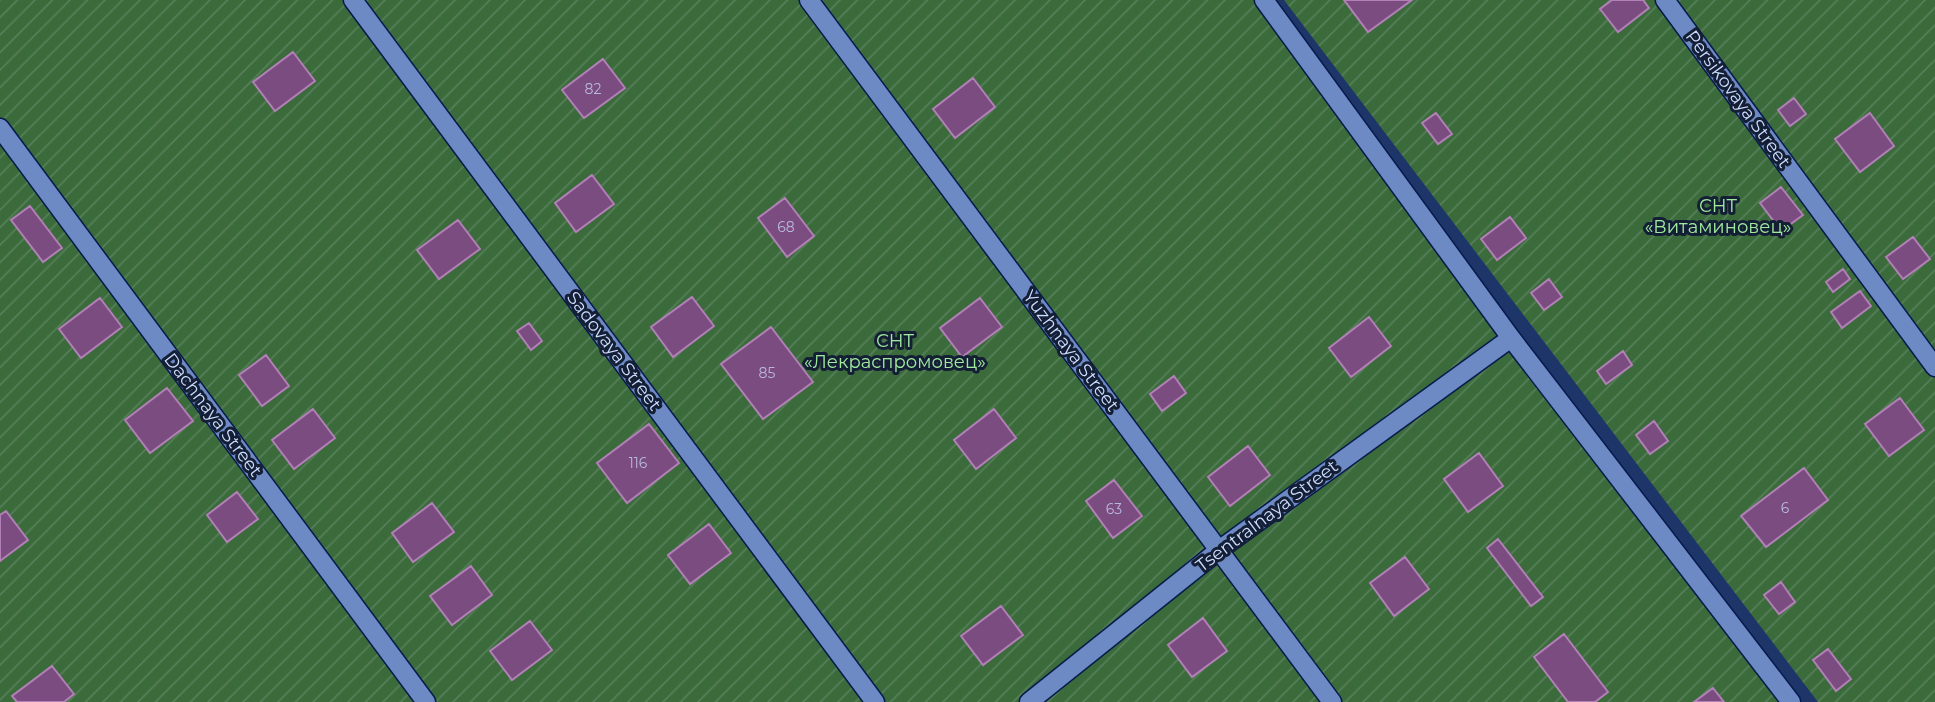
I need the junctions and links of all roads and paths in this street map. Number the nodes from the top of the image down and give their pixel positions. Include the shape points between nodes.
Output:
1 (353, 0) edge
2 (809, 0) edge
3 (1264, 0) edge
4 (1665, 0) edge
5 (0, 128) edge
6 (1511, 338) junction
7 (1935, 367) edge
8 (1219, 550) junction
9 (426, 702) edge
10 (875, 702) edge
11 (1029, 702) edge
12 (1332, 702) edge
13 (1791, 702) edge

1 - 10 street, Sadovaya Street
2 - 8 street, Yuzhnaya Street
3 - 6 street
4 - 7 street, Persikovaya Street
5 - 9 street, Dachnaya Street
6 - 8 street, Tsentralnaya Street
6 - 13 street
8 - 11 street, Tsentralnaya Street
8 - 12 street, Yuzhnaya Street

